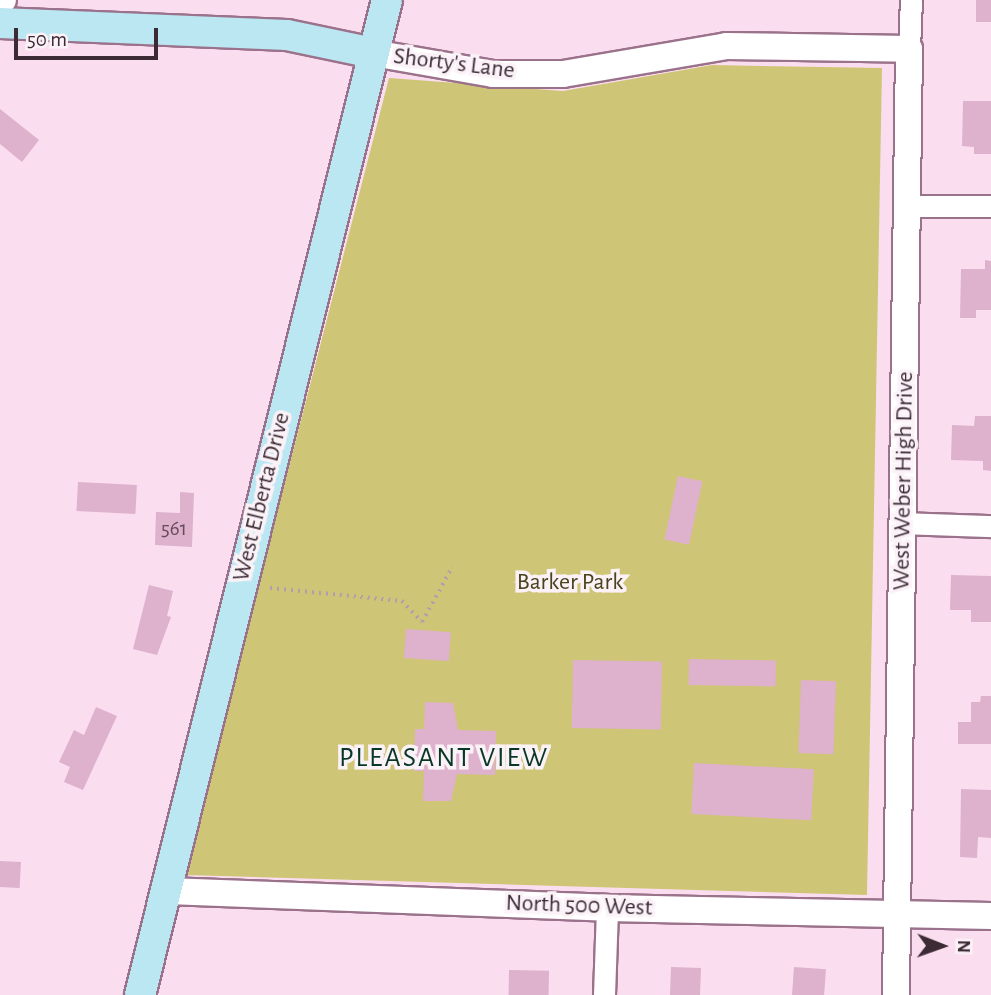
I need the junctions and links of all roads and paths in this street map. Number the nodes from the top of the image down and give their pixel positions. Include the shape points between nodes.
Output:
1 (387, 0) edge
2 (911, 0) edge
3 (0, 23) edge
4 (909, 49) junction
5 (373, 52) junction
6 (907, 206) junction
7 (991, 206) edge
8 (903, 523) junction
9 (991, 526) edge
10 (452, 566) dead end
11 (270, 588) dead end
12 (168, 891) junction
13 (607, 908) junction
14 (898, 914) junction
15 (991, 916) edge
16 (139, 995) edge
17 (604, 995) edge
18 (895, 995) edge

1 - 5 main road, West Elberta Drive
2 - 4 street
3 - 5 main road, Shorty's Lane via 287,35
4 - 5 street, Shorty's Lane via 726,46 563,74 444,68
4 - 6 street, West Weber High Drive
5 - 12 main road, West Elberta Drive
6 - 7 street
6 - 8 street, West Weber High Drive
8 - 9 street
8 - 14 street, West Weber High Drive
10 - 11 path via 422,622 402,601
12 - 13 street, North 500 West
12 - 16 main road, West Elberta Drive
13 - 14 street, North 500 West
13 - 17 street
14 - 15 street, North 500 West
14 - 18 street, West Weber High Drive

